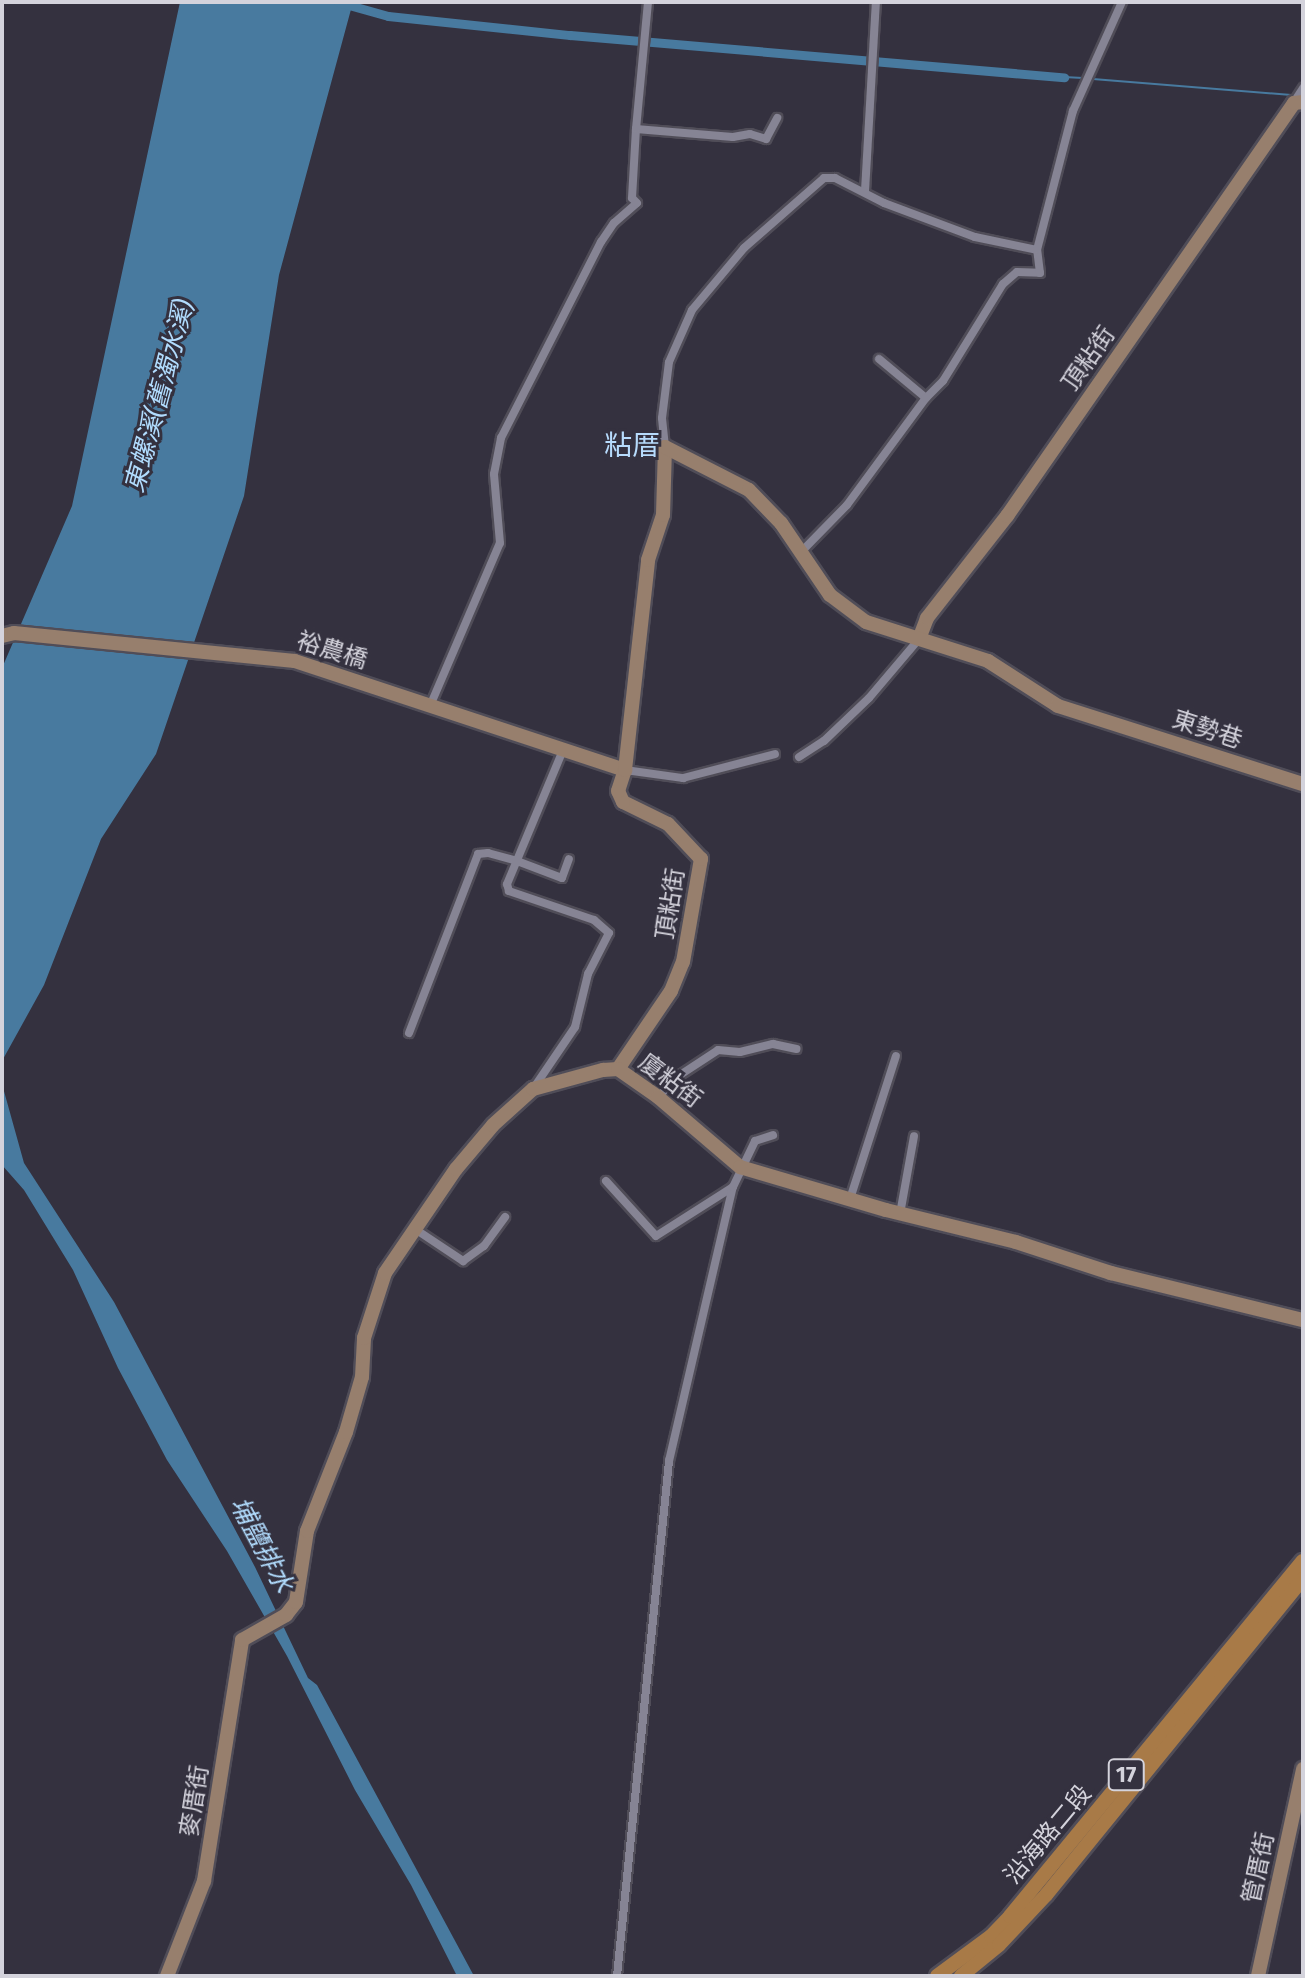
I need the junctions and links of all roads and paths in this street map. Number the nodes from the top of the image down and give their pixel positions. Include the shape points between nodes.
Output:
1 (648, 2) edge
2 (876, 2) edge
3 (1122, 2) edge
4 (1303, 88) edge
5 (1298, 102) edge
6 (777, 118) dead end
7 (636, 129) junction
8 (865, 191) junction
9 (1037, 250) junction
10 (879, 359) dead end
11 (926, 398) junction
12 (665, 447) junction
13 (802, 551) junction
14 (8, 634) edge
15 (919, 639) junction
16 (430, 706) junction
17 (563, 750) junction
18 (775, 754) dead end
19 (799, 757) dead end
20 (625, 770) junction
21 (1303, 784) edge
22 (569, 859) dead end
23 (517, 861) junction
24 (409, 1033) dead end
25 (796, 1049) dead end
26 (896, 1056) dead end
27 (618, 1069) junction
28 (533, 1089) junction
29 (658, 1097) junction
30 (773, 1135) dead end
31 (914, 1136) dead end
32 (740, 1167) junction
33 (606, 1181) dead end
34 (733, 1187) junction
35 (850, 1199) junction
36 (900, 1214) junction
37 (505, 1217) dead end
38 (415, 1229) junction
39 (1303, 1320) edge
40 (1303, 1561) edge
41 (1303, 1579) edge
42 (253, 1632) joint
43 (1303, 1769) edge
44 (167, 1976) edge
45 (617, 1976) edge
46 (937, 1976) edge
47 (961, 1976) edge
48 (1258, 1976) edge

1 - 7 street
2 - 8 street
3 - 9 street via 1073,111
4 - 5 street
5 - 15 street, 頂粘街 via 1007,516 927,618
6 - 7 street via 766,139
7 - 16 street via 632,198 637,203 601,242 501,438 494,474 500,543
8 - 9 street, 頂粘街 via 975,237
8 - 12 street, 頂粘街 via 835,178 818,182 744,248 692,310 669,362 662,418
9 - 11 street via 1040,273 1009,277 943,381
10 - 11 street
11 - 13 street via 847,505
12 - 13 street via 749,490
12 - 20 street, 頂粘街 via 663,515 645,584
13 - 15 street via 842,607 866,622
14 - 16 street, 裕農橋 via 295,661
15 - 19 street, 頂粘街 via 869,698
15 - 21 street, 東勢巷 via 988,661 1058,706
16 - 17 street, 裕農橋
17 - 20 street, 裕農橋
17 - 23 street
18 - 20 street via 683,778
20 - 27 street, 頂粘街 via 618,791 623,802 668,824 701,859 683,962 671,991
22 - 23 street via 562,878
23 - 24 street via 488,853 476,857
23 - 28 street via 509,891 594,920 609,933 588,974 575,1027
25 - 29 street via 773,1044 740,1052 718,1050
26 - 35 street
27 - 28 street, 廈粘街
27 - 29 street, 廈粘街
28 - 38 street, 廈粘街 via 493,1125
29 - 32 street, 廈粘街
30 - 32 street via 755,1141
31 - 36 street
32 - 34 street
32 - 35 street, 廈粘街
33 - 34 street via 656,1236
34 - 45 street via 669,1461
35 - 36 street, 廈粘街
36 - 39 street, 廈粘街
37 - 38 street via 484,1246 463,1261
38 - 42 street, 廈粘街 via 385,1273 364,1338 362,1377 307,1531 296,1602 286,1615
40 - 46 main road, 沿海路二段 / 17 via 1010,1916
41 - 47 main road, 沿海路二段 / 17 via 1046,1895
42 - 44 street, 麥厝街 via 242,1640 204,1881
43 - 48 street, 管厝街

